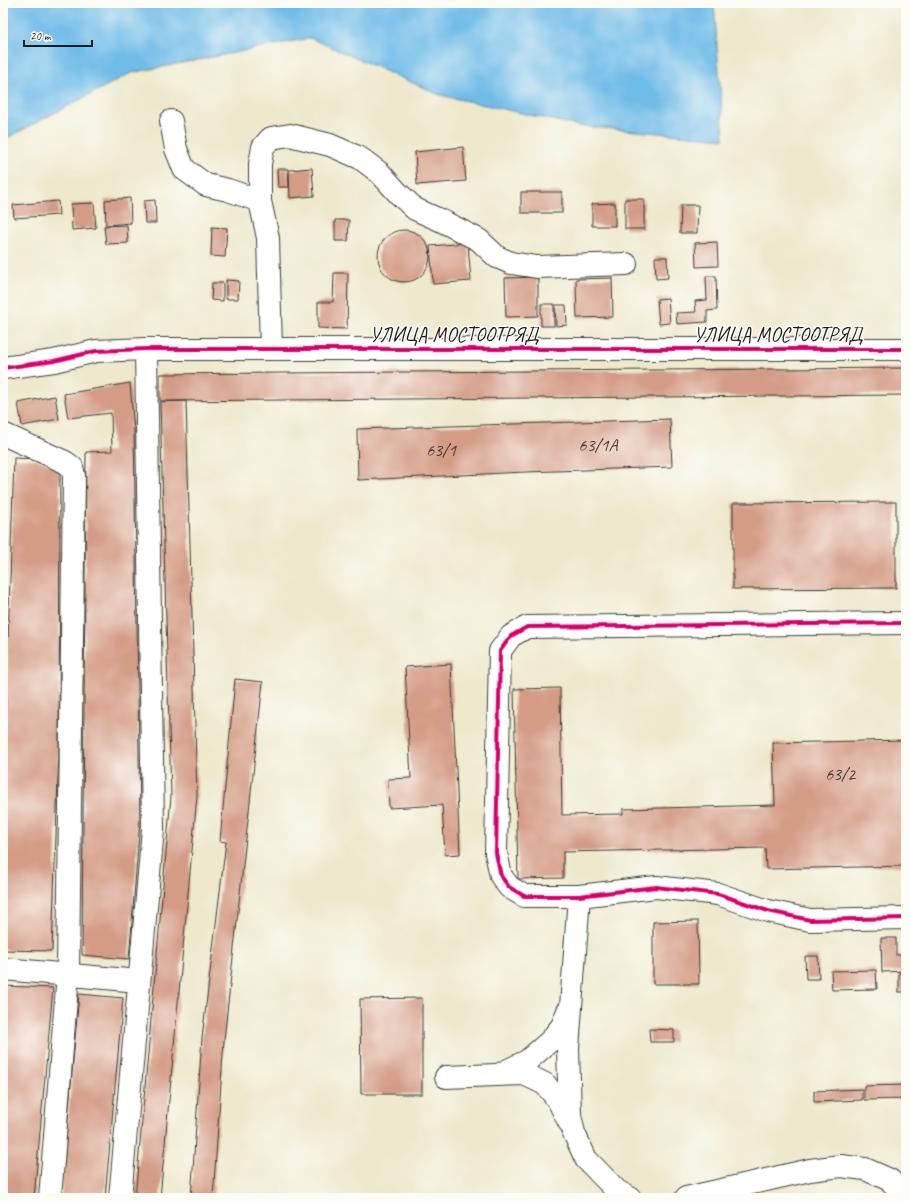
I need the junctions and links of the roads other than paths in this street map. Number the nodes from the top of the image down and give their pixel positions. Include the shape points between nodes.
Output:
1 (171, 121) dead end
2 (260, 201) junction
3 (626, 264) dead end
4 (146, 349) junction
5 (271, 349) junction
6 (906, 349) edge
7 (3, 368) edge
8 (3, 434) edge
9 (906, 622) edge
10 (579, 896) junction
11 (906, 918) edge
12 (3, 969) edge
13 (68, 974) junction
14 (139, 981) junction
15 (572, 1002) junction
16 (498, 1075) junction
17 (446, 1077) dead end
18 (574, 1133) junction
19 (50, 1198) edge
20 (120, 1198) edge
21 (630, 1198) edge
22 (686, 1198) edge
23 (906, 1198) edge

1 - 2 street via 176,149 184,169 206,185
2 - 3 street via 260,164 263,148 271,138 290,135 330,145 360,158 380,173 415,209 479,240 497,257 511,263 537,267
2 - 5 street via 268,238
4 - 5 street, УЛИЦА МОСТООТРЯД
4 - 7 street, УЛИЦА МОСТООТРЯД via 96,351 54,361
4 - 14 street via 153,829
5 - 6 street, УЛИЦА МОСТООТРЯД
8 - 13 street via 65,462 72,467 74,476
9 - 10 street via 527,627 511,636 500,651 496,853 501,876 510,887 524,896
10 - 11 street via 656,887 718,894 768,911 810,920
10 - 15 street
12 - 13 street
13 - 14 street
13 - 19 street
14 - 20 street
15 - 16 street via 562,1026 550,1041 527,1061
15 - 18 street via 568,1049 570,1115
16 - 17 street
16 - 18 street via 524,1074 545,1084 558,1100
18 - 21 street via 586,1159 617,1191
22 - 23 street via 810,1170 841,1166 865,1170 890,1180

